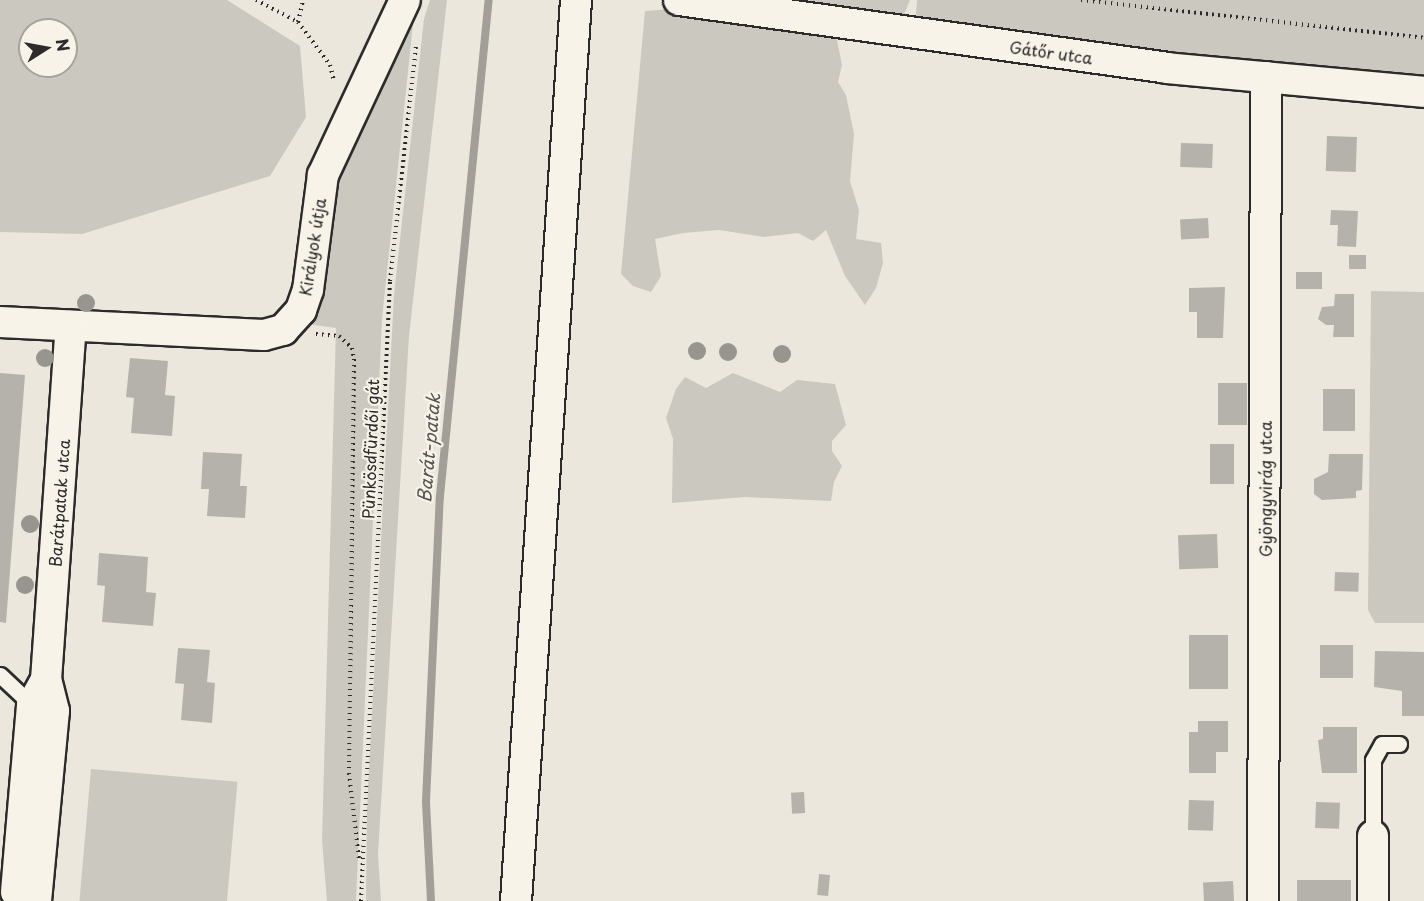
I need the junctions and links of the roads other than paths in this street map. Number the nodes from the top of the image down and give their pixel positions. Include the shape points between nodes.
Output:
1 (405, 0) edge
2 (576, 0) edge
3 (679, 0) edge
4 (1266, 77) junction
5 (1424, 92) edge
6 (0, 322) edge
7 (71, 326) junction
8 (0, 675) edge
9 (39, 692) junction
10 (1399, 744) dead end
11 (1373, 836) joint
12 (15, 901) edge
13 (36, 901) edge
14 (516, 901) edge
15 (1263, 901) edge
16 (1373, 901) edge

1 - 7 street, Királyok útja via 323,175 308,290 301,310 283,330 264,335
2 - 14 street
3 - 4 street, Gátőr utca via 1166,68
4 - 5 street, Gátőr utca
4 - 15 street, Gyöngyvirág utca
6 - 7 street
7 - 9 street, Barátpatak utca
8 - 9 lane
9 - 12 street, Barátpatak utca
9 - 13 street, Barátpatak utca via 54,711
10 - 11 lane via 1382,744 1373,760
11 - 16 street

